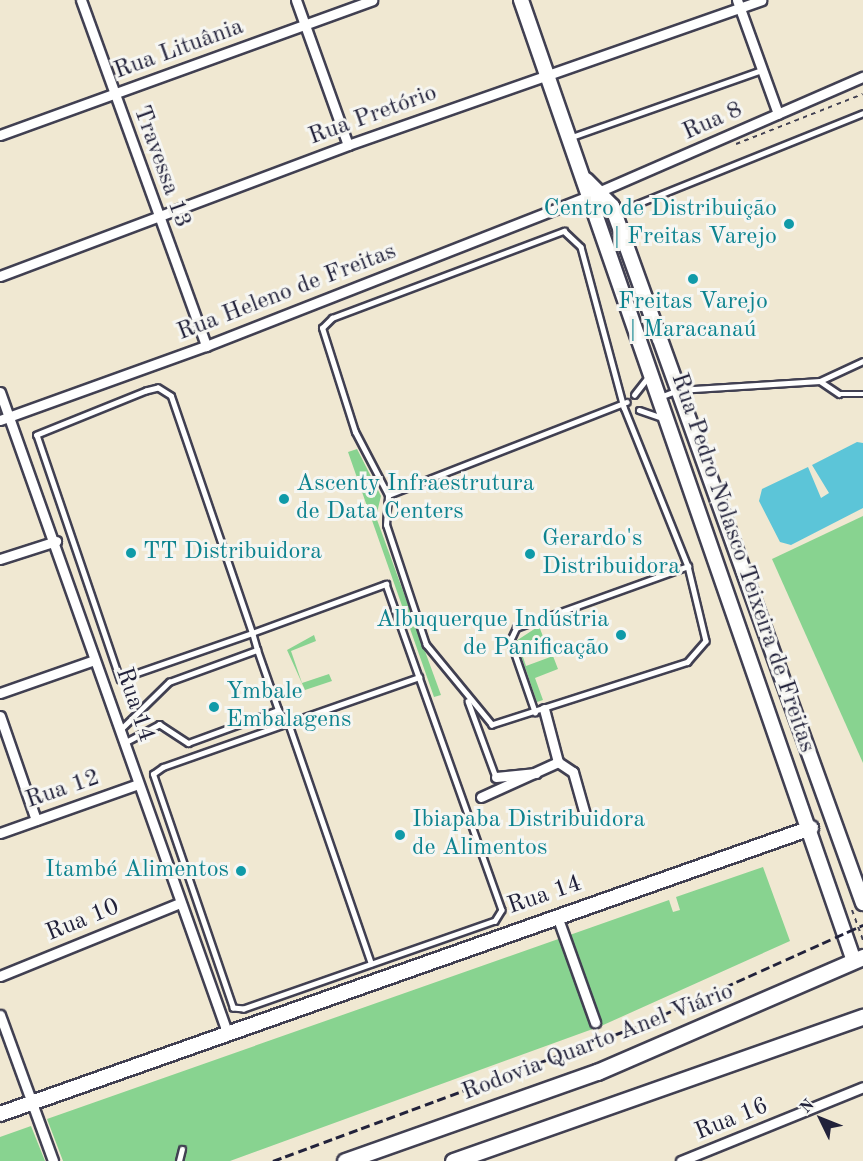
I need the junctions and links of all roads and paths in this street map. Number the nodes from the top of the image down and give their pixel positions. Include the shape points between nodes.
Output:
1 (81, 0) edge
2 (296, 0) edge
3 (372, 0) edge
4 (521, 0) edge
5 (760, 0) edge
6 (739, 4) edge
7 (306, 25) junction
8 (762, 70) junction
9 (546, 76) junction
10 (863, 76) edge
11 (114, 94) junction
12 (863, 94) edge
13 (863, 113) edge
14 (778, 114) junction
15 (0, 135) edge
16 (568, 139) junction
17 (348, 145) junction
18 (730, 147) dead end
19 (593, 194) junction
20 (614, 213) junction
21 (158, 215) junction
22 (0, 276) edge
23 (206, 346) junction
24 (863, 361) edge
25 (650, 369) junction
26 (820, 381) junction
27 (678, 390) junction
28 (0, 392) edge
29 (863, 393) edge
30 (634, 395) dead end
31 (660, 397) junction
32 (626, 406) junction
33 (639, 410) dead end
34 (4, 419) edge
35 (670, 424) junction
36 (388, 495) junction
37 (56, 541) junction
38 (0, 559) edge
39 (688, 566) junction
40 (764, 631) junction
41 (252, 633) junction
42 (744, 637) junction
43 (257, 650) junction
44 (94, 660) junction
45 (419, 677) junction
46 (464, 690) junction
47 (0, 693) edge
48 (278, 710) junction
49 (539, 711) junction
50 (0, 716) edge
51 (288, 723) junction
52 (120, 731) junction
53 (124, 743) junction
54 (558, 762) junction
55 (536, 773) junction
56 (496, 777) joint
57 (138, 784) junction
58 (481, 797) dead end
59 (586, 818) dead end
60 (36, 820) junction
61 (811, 828) junction
62 (0, 833) edge
63 (862, 900) edge
64 (180, 903) junction
65 (557, 916) junction
66 (859, 959) edge
67 (371, 964) junction
68 (0, 976) edge
69 (0, 1015) edge
70 (863, 1017) edge
71 (595, 1022) dead end
72 (227, 1032) junction
73 (863, 1087) edge
74 (33, 1103) junction
75 (0, 1114) edge
76 (182, 1149) dead end
77 (709, 1156) edge
78 (352, 1160) edge
79 (53, 1161) edge
80 (178, 1161) edge
81 (453, 1161) edge
82 (681, 1161) edge

1 - 11 street, Travessa 13
2 - 7 street
3 - 7 street, Rua Lituânia
4 - 9 main road, Rua Pedro Nolasco Teixeira de Freitas
5 - 6 street, Rua Pretório
6 - 8 street
6 - 9 street, Rua Pretório
7 - 11 street, Rua Lituânia
7 - 17 street
8 - 14 street
8 - 16 lane
9 - 16 main road, Rua Pedro Nolasco Teixeira de Freitas
9 - 17 street, Rua Pretório
10 - 14 street
11 - 15 street, Rua Lituânia
11 - 21 street, Travessa 13
12 - 18 path
13 - 20 lane
14 - 19 street, Rua 8
16 - 19 main road, Rua Pedro Nolasco Teixeira de Freitas
17 - 21 street, Rua Pretório
19 - 20 main road, Rua Pedro Nolasco Teixeira de Freitas
19 - 23 street, Rua Heleno de Freitas
19 - 25 main road, Rua Pedro Nolasco Teixeira de Freitas
20 - 27 main road, Rua Pedro Nolasco Teixeira de Freitas
21 - 22 street, Rua Pretório
21 - 23 street, Travessa 13
23 - 34 street, Rua Heleno de Freitas
24 - 26 lane
25 - 30 lane
25 - 31 main road, Rua Pedro Nolasco Teixeira de Freitas
26 - 27 lane
26 - 29 lane via 839,394
27 - 31 lane
27 - 40 main road, Rua Pedro Nolasco Teixeira de Freitas
28 - 34 street, Rua 14
31 - 35 main road, Rua Pedro Nolasco Teixeira de Freitas
32 - 36 lane
32 - 36 lane via 581,247 571,234 557,232 325,323 322,335 356,432
32 - 39 lane
33 - 35 lane
34 - 37 street, Rua 14
35 - 42 main road, Rua Pedro Nolasco Teixeira de Freitas
36 - 46 lane via 386,525 423,639
37 - 38 street
37 - 44 street, Rua 14
39 - 49 lane via 708,630 701,650 687,662
39 - 49 lane via 516,628 510,641
40 - 42 main road
40 - 63 main road, Rua Pedro Nolasco Teixeira de Freitas
41 - 41 lane via 120,679 37,435 146,391 168,392
41 - 43 lane
41 - 45 lane via 386,584
42 - 61 main road, Rua Pedro Nolasco Teixeira de Freitas
43 - 48 lane
43 - 52 lane via 169,682
44 - 47 street
44 - 52 street, Rua 14
45 - 51 lane
45 - 67 lane via 502,910 495,921
46 - 49 lane via 492,725
46 - 56 lane
48 - 51 lane
48 - 53 lane via 188,743 159,724
49 - 54 street
50 - 60 street
51 - 67 lane
51 - 67 lane via 153,774 228,1002 244,1009
52 - 53 street, Rua 14
53 - 57 street, Rua 14
54 - 55 street
54 - 59 street via 573,772
55 - 56 street
55 - 58 street
57 - 60 street, Rua 12
57 - 64 street, Rua 14
60 - 62 street, Rua 12
61 - 65 main road, Rua 14
61 - 66 main road, Rua Pedro Nolasco Teixeira de Freitas
64 - 68 street, Rua 10
64 - 72 street, Rua 14
65 - 71 street
65 - 72 main road, Rua 14
66 - 78 highway, Rodovia Quarto Anel Viário via 597,1072
69 - 74 street
70 - 81 highway
72 - 74 main road, Rua 14
73 - 77 street, Rua 16
74 - 75 main road, Rua 14
74 - 79 street
76 - 80 lane
77 - 82 street, Rua 16

